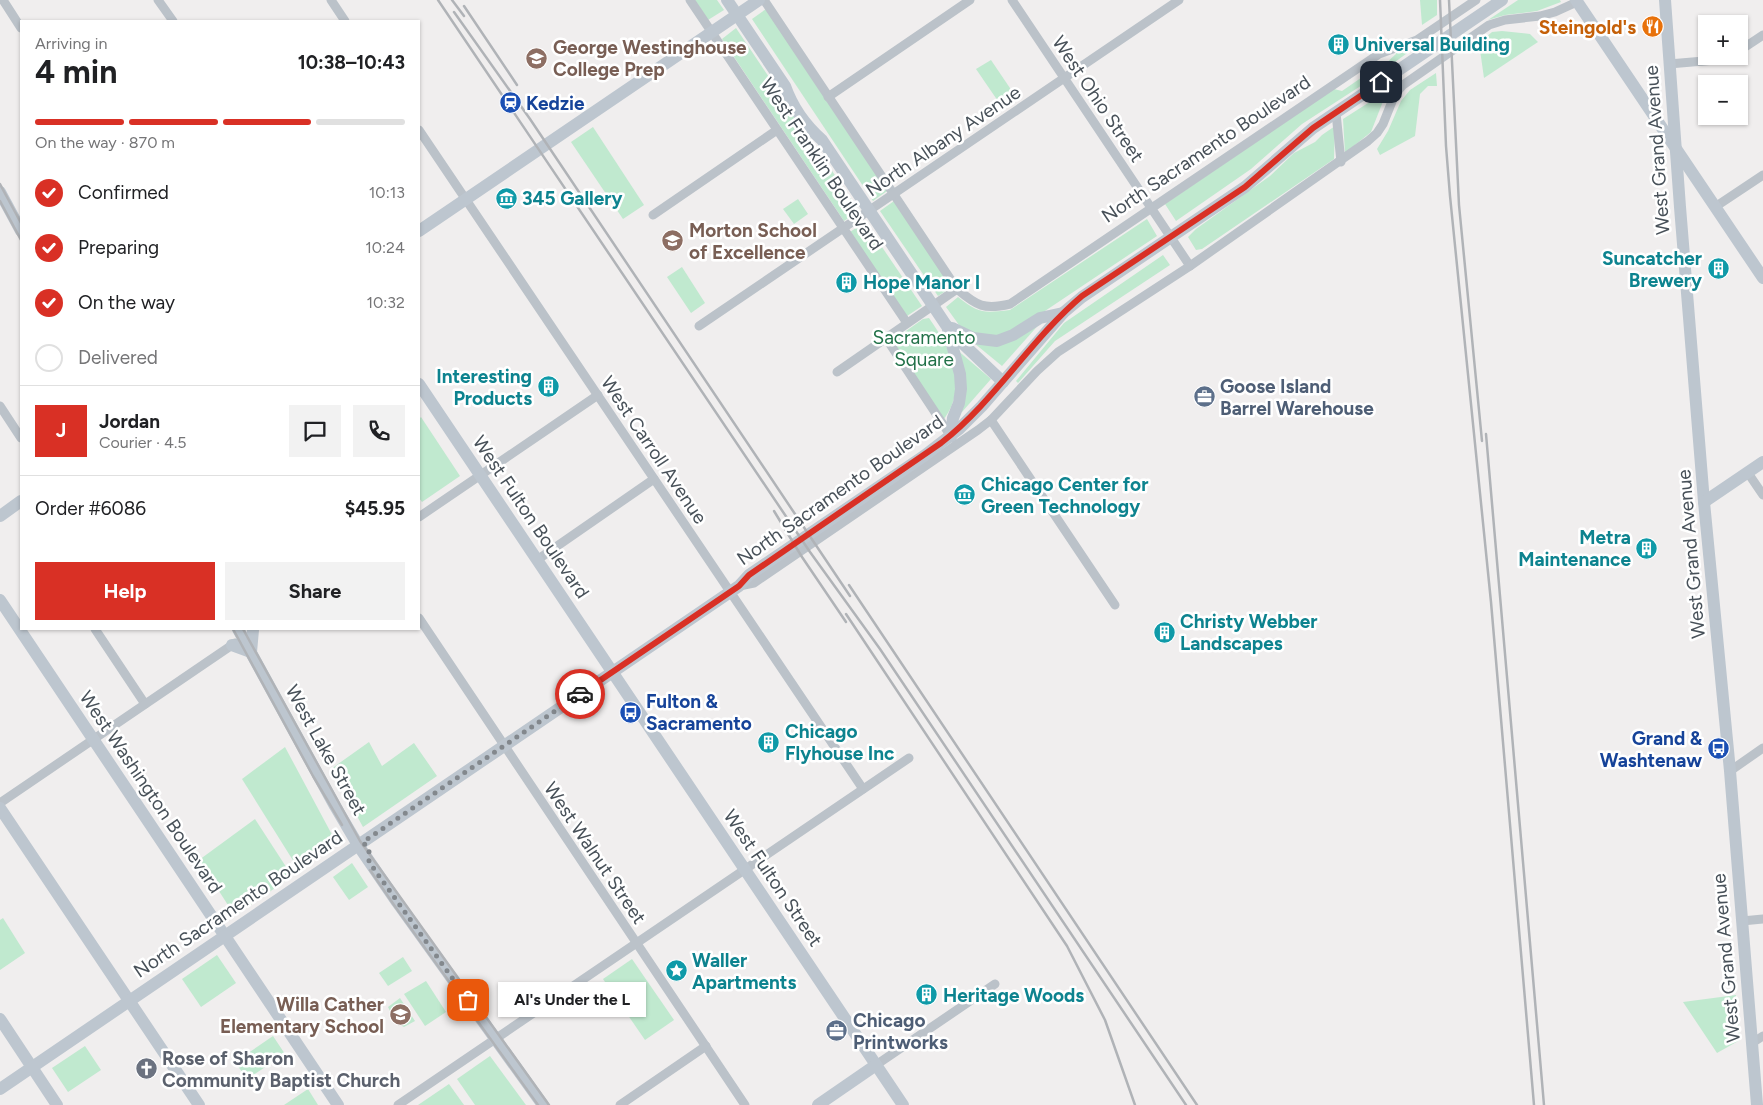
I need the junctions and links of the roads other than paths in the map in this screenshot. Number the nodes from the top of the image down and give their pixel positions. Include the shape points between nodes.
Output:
1 (3, 0) edge
2 (158, 0) edge
3 (331, 0) edge
4 (690, 0) edge
5 (727, 0) edge
6 (759, 0) edge
7 (764, 0) edge
8 (970, 0) edge
9 (1012, 0) edge
10 (1179, 0) edge
11 (1476, 0) edge
12 (1502, 0) edge
13 (1665, 0) edge
14 (1576, 1) edge
15 (737, 14) junction
16 (172, 20) edge
17 (345, 20) edge
18 (20, 26) edge
19 (711, 32) junction
20 (1763, 34) edge
21 (1748, 45) edge
22 (1698, 62) edge
23 (1669, 64) junction
24 (1064, 78) junction
25 (828, 97) junction
26 (1336, 113) junction
27 (777, 130) junction
28 (420, 131) edge
29 (1676, 149) junction
30 (1341, 162) junction
31 (1763, 175) edge
32 (0, 192) edge
33 (894, 195) junction
34 (466, 199) junction
35 (1716, 207) junction
36 (1152, 208) junction
37 (869, 211) junction
38 (653, 215) dead end
39 (843, 228) junction
40 (20, 229) edge
41 (420, 230) edge
42 (1171, 237) junction
43 (1190, 266) junction
44 (1763, 278) edge
45 (957, 289) junction
46 (932, 306) junction
47 (1063, 313) junction
48 (907, 324) junction
49 (946, 325) junction
50 (699, 326) dead end
51 (886, 338) junction
52 (836, 372) dead end
53 (1003, 382) junction
54 (420, 385) edge
55 (598, 395) junction
56 (0, 406) edge
57 (991, 420) junction
58 (20, 436) edge
59 (954, 440) junction
60 (1763, 462) edge
61 (1748, 472) junction
62 (480, 475) junction
63 (654, 479) junction
64 (1763, 495) edge
65 (20, 502) edge
66 (1704, 502) junction
67 (0, 516) edge
68 (420, 516) edge
69 (537, 560) junction
70 (734, 589) junction
71 (0, 600) edge
72 (1115, 605) dead end
73 (420, 620) edge
74 (20, 630) edge
75 (20, 630) edge
76 (96, 630) edge
77 (244, 634) edge
78 (612, 672) junction
79 (145, 704) junction
80 (94, 739) junction
81 (504, 746) junction
82 (1763, 748) edge
83 (909, 758) dead end
84 (1730, 771) junction
85 (863, 789) junction
86 (0, 803) edge
87 (334, 806) junction
88 (0, 808) edge
89 (357, 846) junction
90 (745, 869) junction
91 (1763, 919) edge
92 (1742, 921) junction
93 (225, 936) junction
94 (636, 943) junction
95 (995, 984) dead end
96 (129, 1000) junction
97 (0, 1019) edge
98 (1763, 1036) edge
99 (496, 1039) junction
100 (1752, 1043) junction
101 (706, 1046) junction
102 (876, 1065) junction
103 (32, 1067) junction
104 (0, 1089) edge
105 (57, 1105) edge
106 (199, 1105) edge
107 (338, 1105) edge
108 (398, 1105) edge
109 (543, 1105) edge
110 (620, 1105) edge
111 (745, 1105) edge
112 (818, 1105) edge
113 (903, 1105) edge
114 (1757, 1105) edge

1 - 18 street
2 - 16 street
3 - 17 street
4 - 19 street, West Franklin Boulevard
5 - 15 street, West Franklin Boulevard
6 - 15 street
7 - 25 street
8 - 25 street
9 - 24 street, West Ohio Street
10 - 24 street, North Albany Avenue
11 - 36 street, North Sacramento Boulevard via 1417,40 1379,54
12 - 26 street, North Sacramento Boulevard
13 - 23 street, West Grand Avenue
14 - 29 street
14 - 30 street, North Sacramento Boulevard via 1555,12 1498,21 1482,30 1403,85 1395,94 1377,133
15 - 19 street
15 - 37 street, West Franklin Boulevard via 785,86 795,94 817,126 822,140
19 - 27 street, West Franklin Boulevard
19 - 34 street
20 - 21 street
22 - 23 street
23 - 29 street, West Grand Avenue
24 - 33 street, North Albany Avenue
24 - 36 street, West Ohio Street
25 - 33 street
26 - 30 street
26 - 42 street, North Sacramento Boulevard via 1313,128 1245,187
27 - 38 street
27 - 39 street, West Franklin Boulevard
28 - 34 street, West Carroll Avenue
29 - 35 street
29 - 66 street, West Grand Avenue
30 - 43 street, North Sacramento Boulevard
31 - 35 street
32 - 40 street
33 - 37 street, North Albany Avenue
33 - 45 street
34 - 41 street
34 - 55 street, West Carroll Avenue
35 - 44 street
36 - 42 street, West Ohio Street
36 - 45 street, North Sacramento Boulevard via 1010,304 984,307
37 - 39 street, North Albany Avenue
37 - 46 street, West Franklin Boulevard
39 - 48 street, West Franklin Boulevard
39 - 50 street, North Albany Avenue
42 - 43 street, West Ohio Street
42 - 47 street, North Sacramento Boulevard via 1082,296
43 - 57 street, North Sacramento Boulevard via 1058,352
45 - 46 street
46 - 48 street
46 - 49 street, West Franklin Boulevard
47 - 49 street via 1040,318 1008,338 997,341 973,338
47 - 53 street, North Sacramento Boulevard
48 - 51 street
49 - 53 street, West Franklin Boulevard
49 - 59 street via 960,374 959,403 953,418
51 - 52 street
51 - 59 street
53 - 59 street, North Sacramento Boulevard
54 - 62 street, West Fulton Boulevard
55 - 62 street
55 - 63 street, West Carroll Avenue
56 - 58 street
57 - 59 street, North Sacramento Boulevard
57 - 72 street
59 - 70 street, North Sacramento Boulevard via 924,456 749,575
60 - 61 street
61 - 64 street
61 - 66 street
62 - 68 street
62 - 69 street, West Fulton Boulevard
63 - 69 street
63 - 70 street, West Carroll Avenue
65 - 67 street
66 - 84 street, West Grand Avenue
69 - 78 street, West Fulton Boulevard
70 - 78 street, North Sacramento Boulevard
70 - 85 street, West Carroll Avenue
71 - 75 street, West Washington Boulevard
73 - 81 street, West Walnut Street
74 - 80 street, West Washington Boulevard
76 - 79 street
77 - 79 street
77 - 87 street, West Lake Street via 250,652
78 - 81 street, North Sacramento Boulevard
78 - 90 street, West Fulton Street
79 - 80 street
80 - 86 street
80 - 93 street, West Washington Boulevard
81 - 89 street, North Sacramento Boulevard
81 - 94 street, West Walnut Street
82 - 84 street
83 - 85 street
84 - 92 street, West Grand Avenue
85 - 90 street
87 - 89 street, West Lake Street
87 - 89 street via 333,818
88 - 96 street
89 - 93 street, North Sacramento Boulevard
89 - 99 street, West Lake Street
90 - 94 street
90 - 102 street, West Fulton Street
91 - 92 street
92 - 100 street, West Grand Avenue
93 - 96 street, North Sacramento Boulevard
93 - 107 street, West Washington Boulevard
94 - 99 street
94 - 101 street, West Walnut Street
95 - 102 street
96 - 103 street, North Sacramento Boulevard
96 - 106 street
97 - 103 street
98 - 100 street
99 - 108 street
99 - 109 street, West Lake Street
100 - 114 street, West Grand Avenue
101 - 110 street
101 - 111 street, West Walnut Street
102 - 112 street
102 - 113 street, West Fulton Street
103 - 104 street, North Sacramento Boulevard
103 - 105 street

